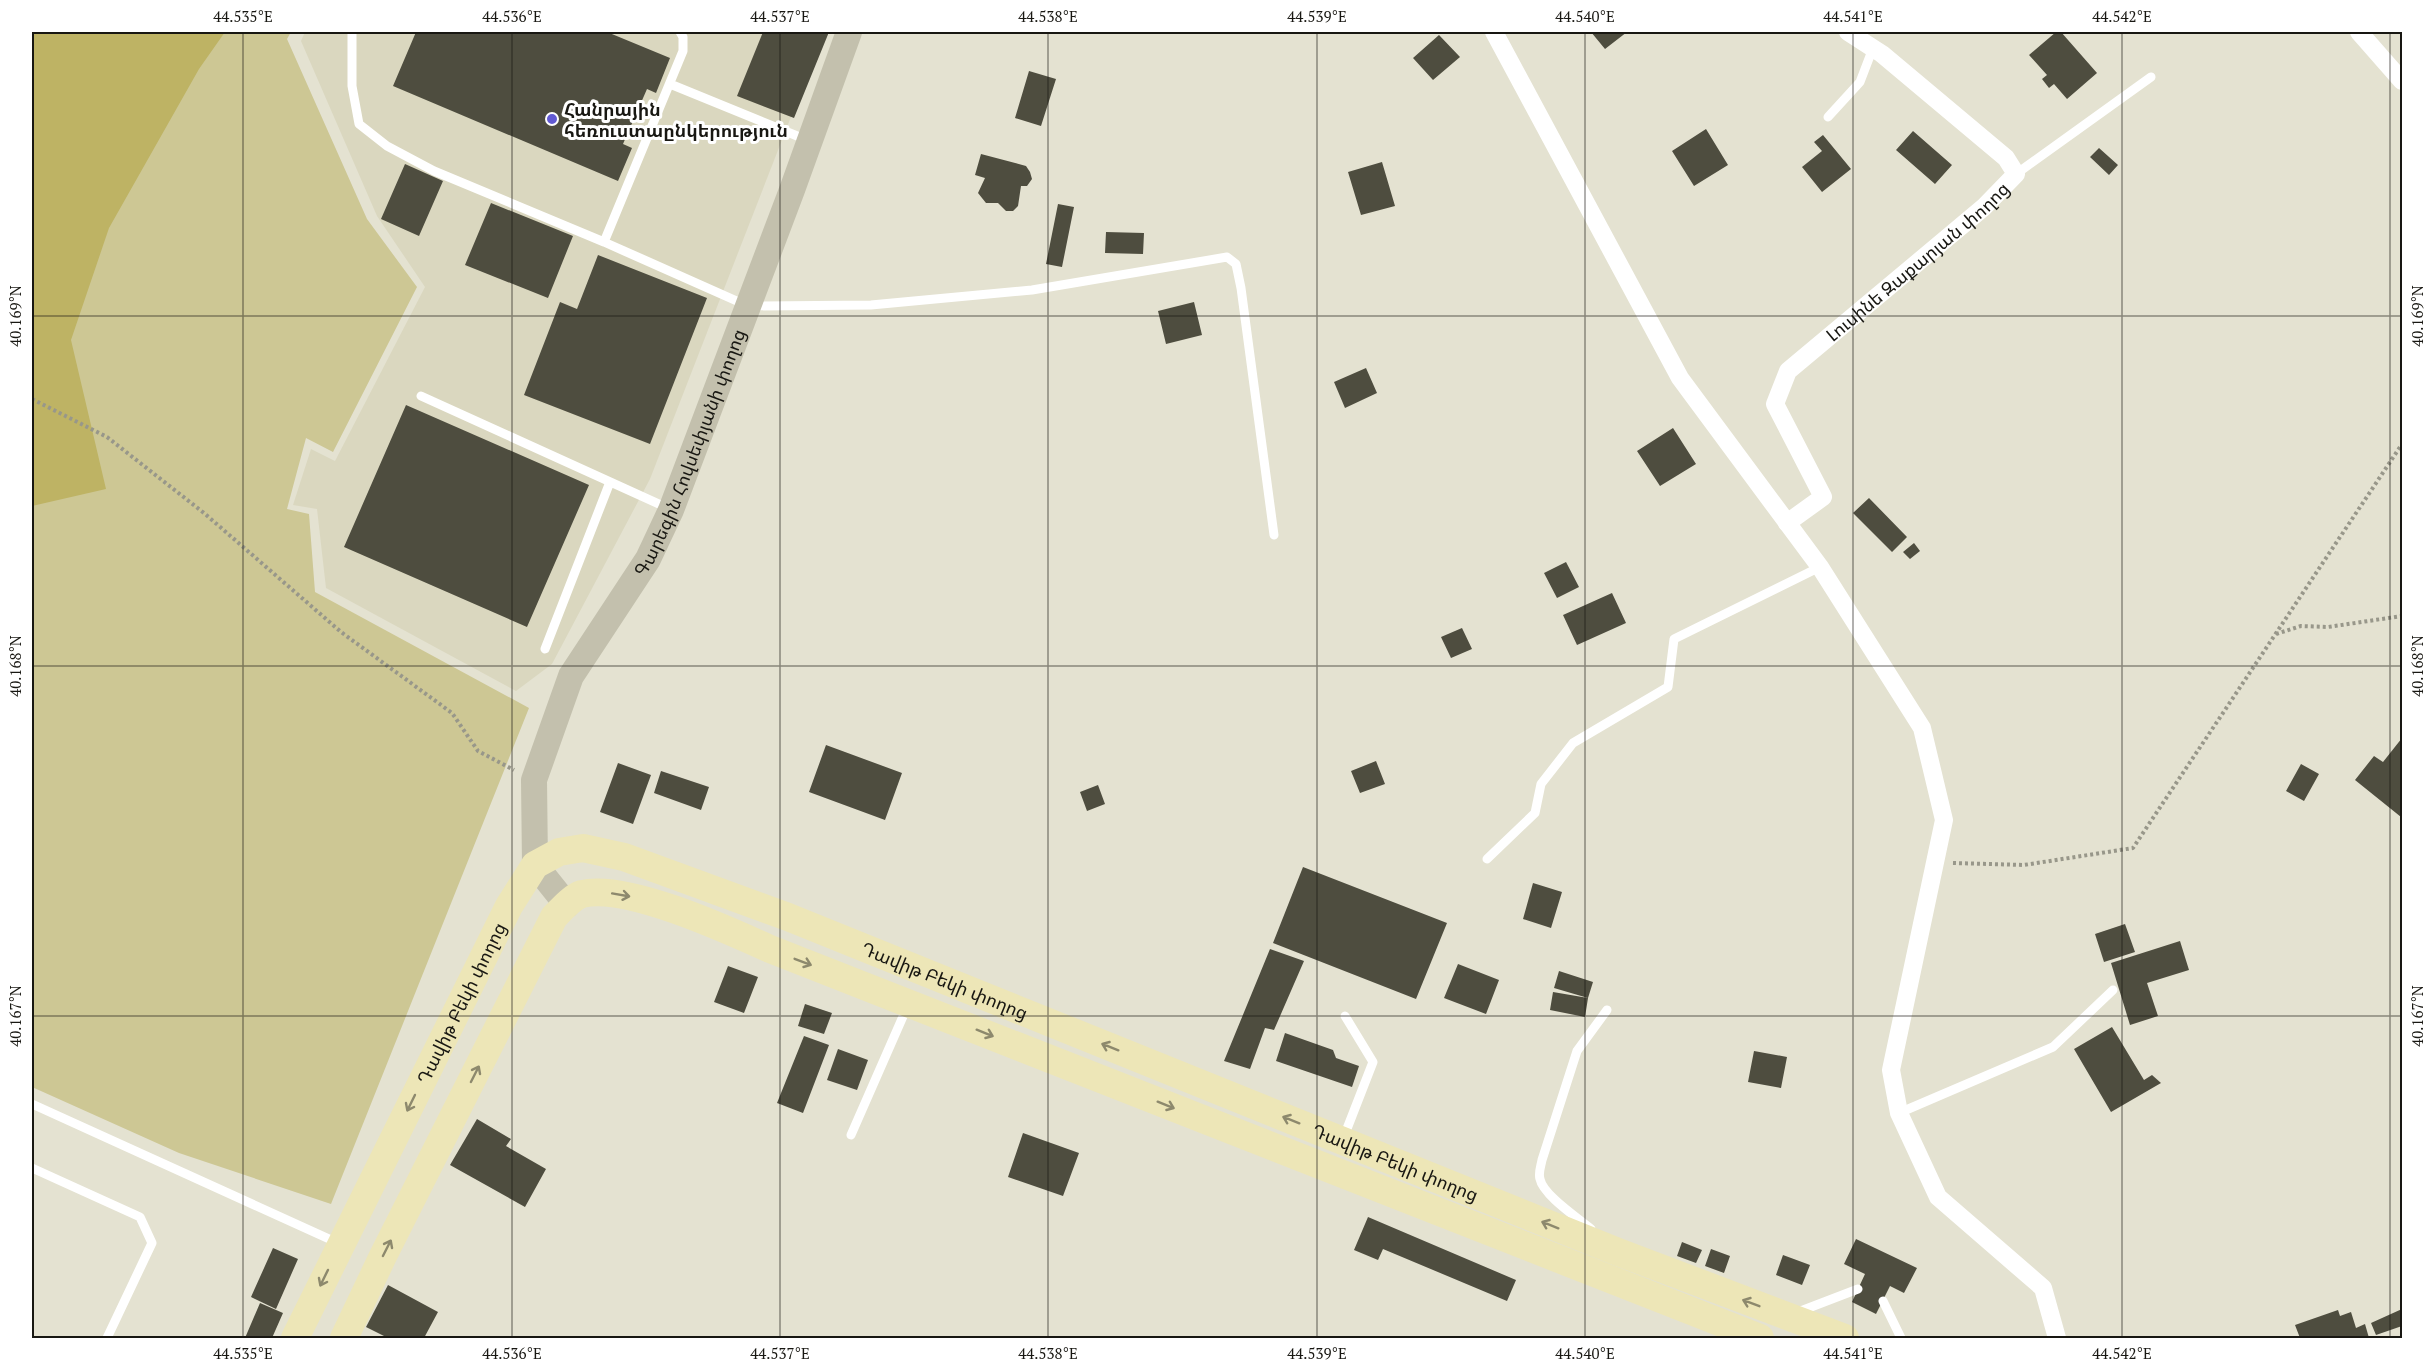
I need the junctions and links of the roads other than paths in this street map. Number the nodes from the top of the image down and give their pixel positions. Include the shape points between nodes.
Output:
1 (352, 32) edge
2 (680, 32) edge
3 (849, 32) edge
4 (1494, 32) edge
5 (1848, 32) edge
6 (2359, 32) edge
7 (1873, 48) junction
8 (2151, 77) dead end
9 (2403, 81) edge
10 (670, 84) junction
11 (1828, 117) dead end
12 (810, 141) junction
13 (2016, 174) junction
14 (604, 242) junction
15 (748, 306) junction
16 (422, 396) dead end
17 (610, 482) junction
18 (671, 510) junction
19 (1787, 523) junction
20 (1274, 535) dead end
21 (1820, 567) junction
22 (545, 649) dead end
23 (1487, 859) dead end
24 (535, 866) junction
25 (567, 905) junction
26 (2113, 990) dead end
27 (909, 1003) junction
28 (1607, 1010) dead end
29 (1346, 1016) dead end
30 (32, 1104) edge
31 (1899, 1113) junction
32 (851, 1135) dead end
33 (1342, 1141) junction
34 (32, 1168) edge
35 (1330, 1171) junction
36 (341, 1244) junction
37 (1618, 1252) junction
38 (1858, 1289) dead end
39 (1883, 1301) dead end
40 (1786, 1317) junction
41 (107, 1338) edge
42 (295, 1338) edge
43 (344, 1338) edge
44 (1760, 1338) edge
45 (1845, 1338) edge
46 (1901, 1338) edge
47 (2057, 1338) edge

1 - 14 lane via 352,86 359,124 387,146 434,171
2 - 10 lane via 683,51
3 - 12 main road, Գարեգին Հովսեփյանի փողոց
4 - 19 street via 1680,378
5 - 7 street, Լուսինե Զաքարյան փողոց
6 - 9 street
7 - 11 lane via 1860,82
7 - 13 street, Լուսինե Զաքարյան փողոց via 2006,159
8 - 13 lane
10 - 12 lane
10 - 14 lane
12 - 15 main road, Գարեգին Հովսեփյանի փողոց
13 - 19 street, Լուսինե Զաքարյան փողոց via 1984,207 1788,371 1775,404 1823,497
14 - 15 lane
15 - 18 main road, Գարեգին Հովսեփյանի փողոց
15 - 20 lane via 871,305 1032,290 1227,257 1236,264 1239,280
16 - 17 lane
17 - 18 lane
17 - 22 lane
18 - 24 main road, Գարեգին Հովսեփյանի փողոց via 648,559 571,676 534,780
19 - 21 street
21 - 23 lane via 1674,639 1668,687 1573,743 1541,784 1535,813
21 - 31 street via 1922,728 1944,820 1890,1071
24 - 25 main road
33 -> 24 main road, Դավիթ Բեկի փողոց via 788,917 624,857 583,848 559,852
24 -> 36 main road, Դավիթ Բեկի փողոց via 509,906
25 -> 27 main road, Դավիթ Բեկի փողոց via 579,894 599,892 631,897 707,921 770,950
43 -> 25 main road, Դավիթ Բեկի փողոց via 554,917
26 - 31 lane via 2053,1047
27 - 32 lane
27 -> 35 main road, Դավիթ Բեկի փողոց
28 - 37 lane via 1577,1051 1539,1176 1551,1195
29 - 33 lane via 1373,1062
30 - 36 lane
31 - 47 street via 1938,1197 2043,1288
33 - 35 main road
37 -> 33 main road, Դավիթ Բեկի փողոց
34 - 41 lane via 140,1217 152,1243
35 - 44 main road, Դավիթ Բեկի փողոց
36 -> 42 main road, Դավիթ Բեկի փողոց
40 -> 37 main road, Դավիթ Բեկի փողոց
38 - 40 lane
39 - 46 lane
40 - 45 main road, Դավիթ Բեկի փողոց

